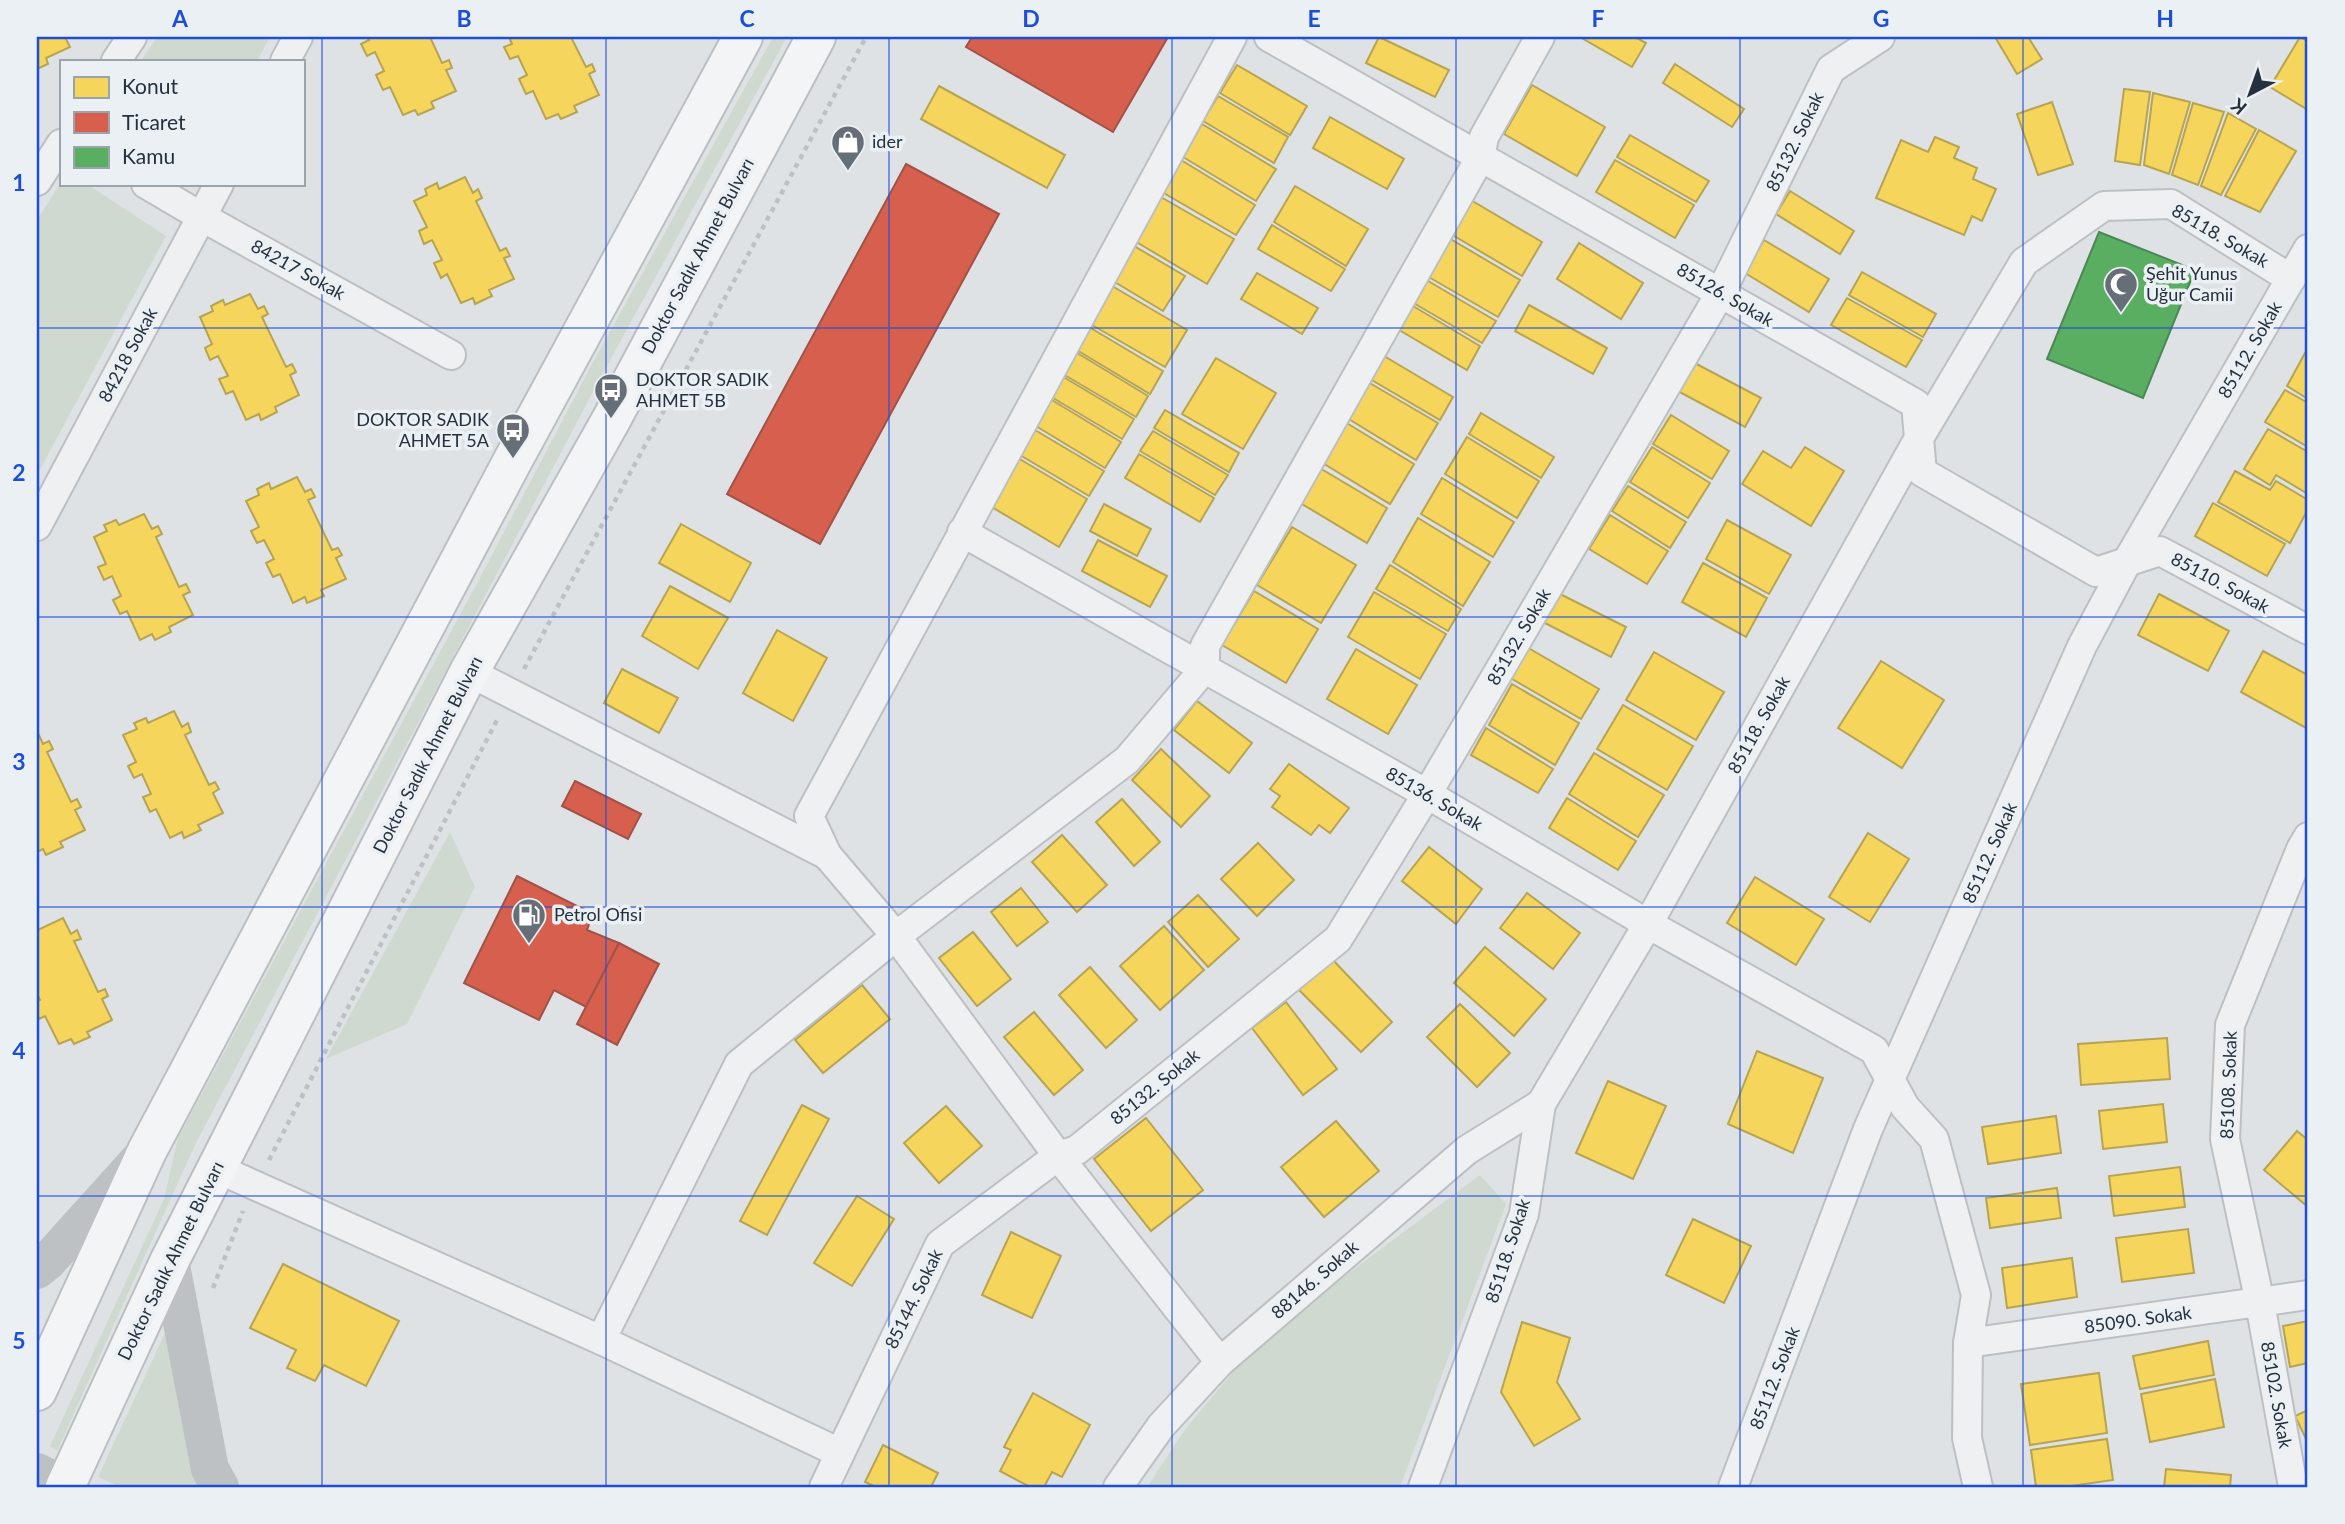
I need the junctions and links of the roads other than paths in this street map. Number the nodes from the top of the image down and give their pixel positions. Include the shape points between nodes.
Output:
1 (132, 37) edge
2 (298, 37) edge
3 (743, 37) edge
4 (816, 37) edge
5 (1232, 37) edge
6 (1269, 37) edge
7 (1540, 37) edge
8 (1880, 37) edge
9 (117, 60) edge
10 (286, 60) edge
11 (60, 146) edge
12 (1480, 158) junction
13 (37, 181) edge
14 (149, 186) edge
15 (218, 186) edge
16 (202, 217) junction
17 (2308, 249) edge
18 (2291, 279) junction
19 (1721, 292) junction
20 (451, 355) dead end
21 (1919, 438) junction
22 (37, 526) edge
23 (962, 532) junction
24 (2128, 560) junction
25 (2308, 630) edge
26 (1206, 668) junction
27 (469, 672) junction
28 (1427, 794) junction
29 (2308, 836) edge
30 (827, 855) junction
31 (1648, 924) junction
32 (896, 936) junction
33 (1889, 1082) junction
34 (1541, 1104) junction
35 (147, 1151) junction
36 (1058, 1156) junction
37 (216, 1168) junction
38 (170, 1260) junction
39 (37, 1270) edge
40 (2308, 1296) edge
41 (2260, 1303) junction
42 (601, 1340) junction
43 (1968, 1343) junction
44 (1220, 1362) junction
45 (37, 1391) edge
46 (840, 1453) junction
47 (58, 1483) edge
48 (220, 1487) edge
49 (824, 1487) edge
50 (1118, 1487) edge
51 (1423, 1487) edge
52 (1733, 1487) edge
53 (1978, 1487) edge
54 (2293, 1487) edge

1 - 9 street
2 - 10 street
3 - 35 main road
4 - 27 main road, Doktor Sadık Ahmet Bulvarı via 611,420
5 - 23 street
6 - 12 street, 85126. Sokak
7 - 12 street via 1485,137
8 - 19 street, 85132. Sokak via 1831,69
11 - 13 street
12 - 19 street, 85126. Sokak
12 - 26 street via 1205,646
14 - 16 street, 84217 Sokak
15 - 16 street, 84218 Sokak
16 - 20 street, 84217 Sokak
16 - 22 street, 84218 Sokak
17 - 18 street, 85112. Sokak
18 - 21 street, 85118. Sokak via 2171,204 2104,206 2024,262
18 - 24 street, 85112. Sokak
19 - 21 street, 85126. Sokak via 1916,404
19 - 28 street, 85132. Sokak
21 - 24 street, 85126. Sokak via 1922,472 2096,572
21 - 31 street, 85118. Sokak
23 - 26 street, 85136. Sokak
23 - 30 street via 809,816
24 - 25 street, 85110. Sokak via 2160,551
24 - 33 street, 85112. Sokak via 2082,646
26 - 28 street, 85136. Sokak
26 - 32 street via 1126,760
27 - 30 street
27 - 37 main road, Doktor Sadık Ahmet Bulvarı
28 - 31 street, 85136. Sokak
28 - 36 street, 85132. Sokak via 1338,939 1077,1150
29 - 41 street, 85108. Sokak via 2230,1025 2225,1139
30 - 32 street
31 - 33 street, 85136. Sokak via 1874,1050
31 - 34 street, 85118. Sokak
32 - 36 street
32 - 42 street via 739,1064
33 - 43 street, 85136. Sokak via 1934,1139 1976,1295
33 - 52 street, 85112. Sokak
34 - 44 street, 88146. Sokak via 1467,1150
34 - 51 street, 85118. Sokak via 1524,1214
35 - 39 main road
35 - 45 main road
36 - 44 street
36 - 46 street, 85144. Sokak via 940,1244
37 - 38 main road, Doktor Sadık Ahmet Bulvarı
37 - 42 street
38 - 47 main road, Doktor Sadık Ahmet Bulvarı
38 - 48 main road via 210,1469
40 - 41 street, 85090. Sokak
41 - 43 street, 85090. Sokak
41 - 54 street, 85102. Sokak
42 - 46 street
43 - 53 street, 85136. Sokak via 1967,1438
44 - 50 street, 88146. Sokak via 1161,1426
46 - 49 street, 85144. Sokak

